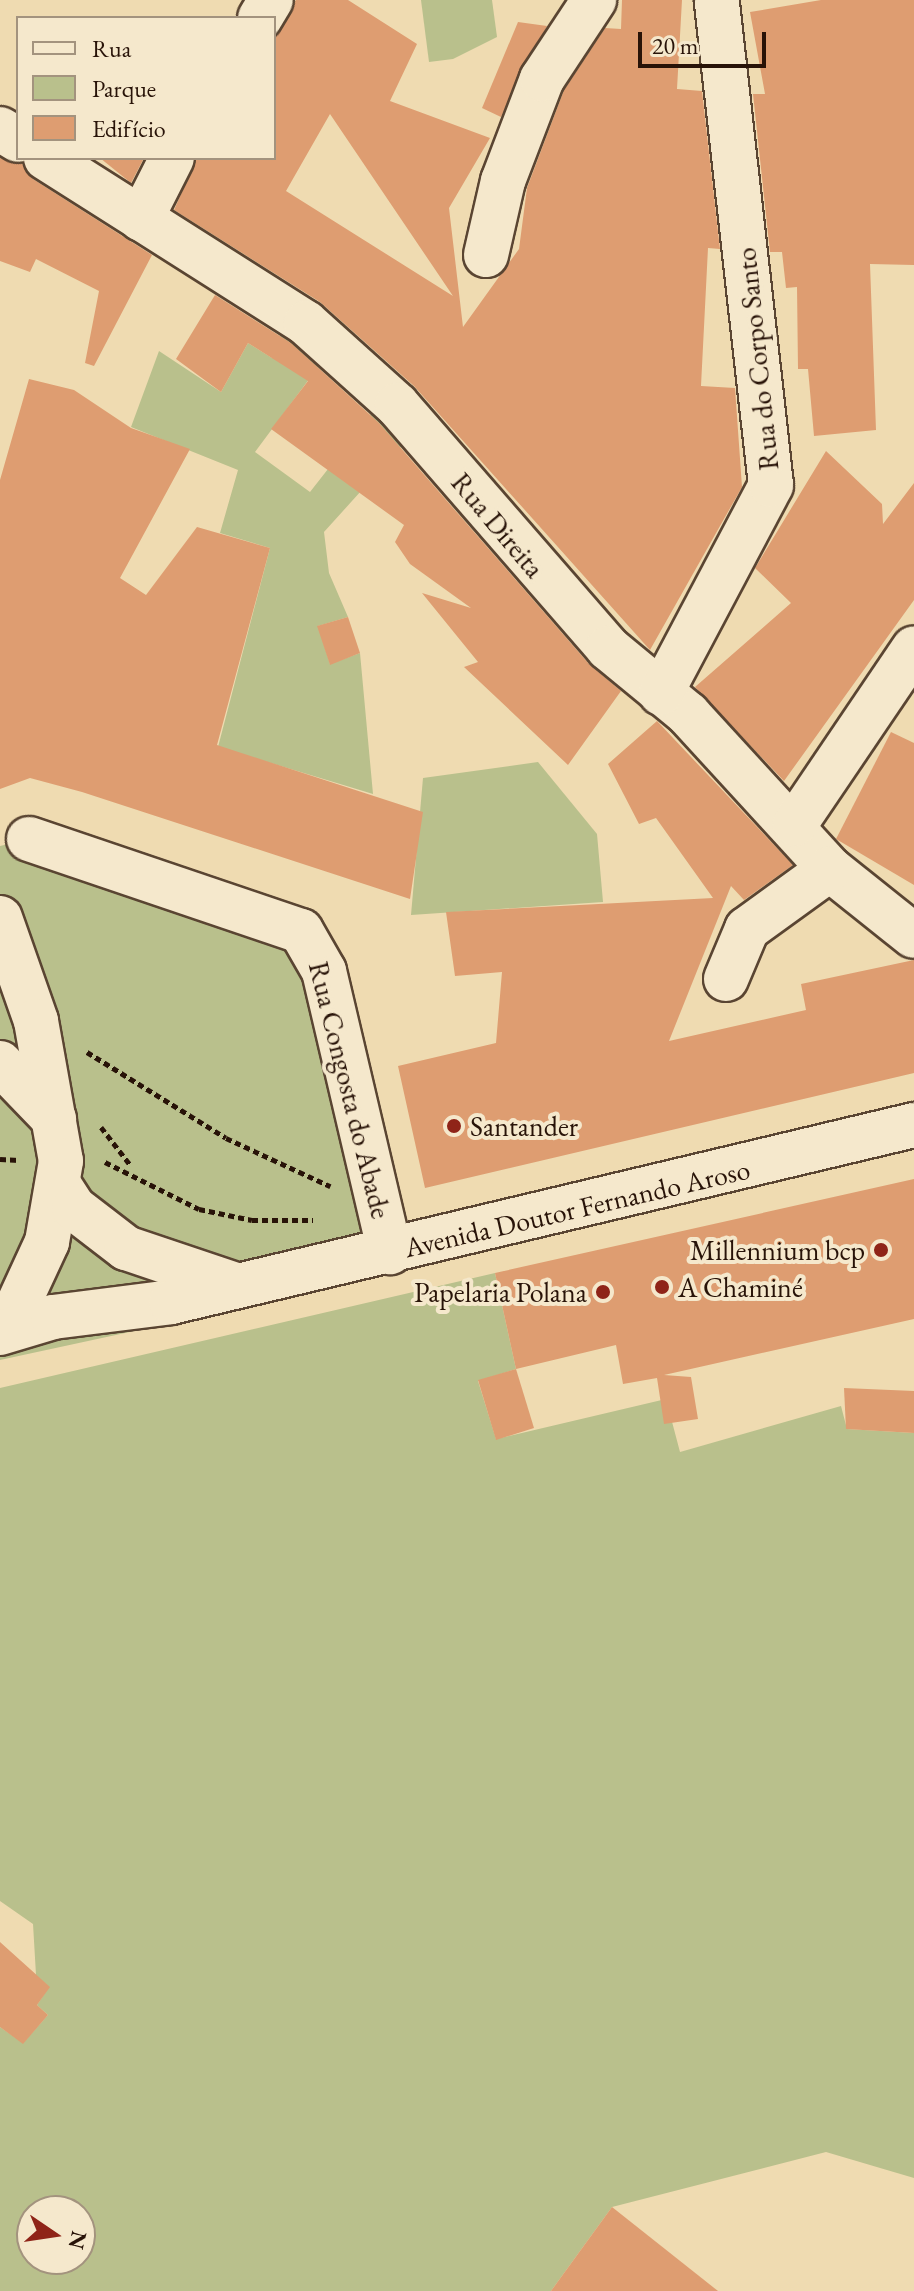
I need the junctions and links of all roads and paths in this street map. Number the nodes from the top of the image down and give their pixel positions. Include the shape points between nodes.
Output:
1 (594, 0) edge
2 (717, 0) edge
3 (49, 160) edge
4 (171, 160) edge
5 (141, 219) junction
6 (486, 255) dead end
7 (914, 648) edge
8 (661, 693) junction
9 (795, 824) junction
10 (29, 839) dead end
11 (830, 869) junction
12 (0, 918) edge
13 (914, 936) edge
14 (726, 979) dead end
15 (76, 1045) dead end
16 (0, 1063) edge
17 (914, 1125) edge
18 (58, 1156) junction
19 (382, 1221) junction
20 (239, 1285) junction
21 (0, 1324) edge
22 (0, 1333) edge

1 - 6 street via 542,79 503,181
2 - 8 street, Rua do Corpo Santo via 771,485
3 - 5 street, Rua Direita
4 - 5 street
5 - 8 street, Rua Direita via 306,323 386,395 537,572
7 - 9 street
8 - 9 street, Rua Direita
9 - 11 street, Rua Direita
10 - 19 street, Rua Congosta do Abade via 301,931 324,971
11 - 13 street, Rua Direita
11 - 14 street via 747,929
12 - 18 street via 36,1021
15 - 19 path via 245,1148
16 - 18 street
17 - 19 street, Avenida Doutor Fernando Aroso
18 - 19 path via 121,1164 175,1200 225,1216
18 - 20 street via 74,1208 126,1248
18 - 21 street via 47,1242 17,1307
19 - 20 street, Avenida Doutor Fernando Aroso
20 - 22 street, Avenida Doutor Fernando Aroso

